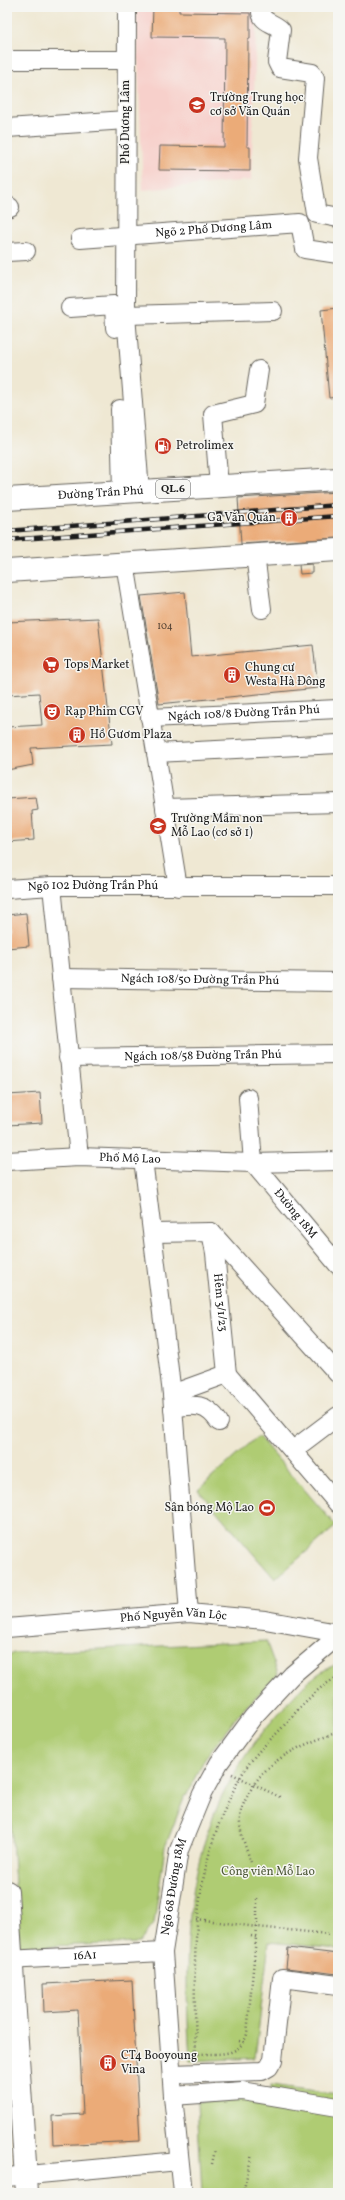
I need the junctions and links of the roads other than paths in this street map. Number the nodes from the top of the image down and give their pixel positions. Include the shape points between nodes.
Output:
1 (127, 7) edge
2 (261, 7) edge
3 (7, 60) edge
4 (126, 60) junction
5 (126, 120) junction
6 (7, 128) edge
7 (338, 218) edge
8 (127, 236) junction
9 (80, 239) dead end
10 (26, 250) dead end
11 (7, 252) edge
12 (338, 254) edge
13 (70, 308) dead end
14 (273, 310) dead end
15 (126, 315) junction
16 (259, 370) dead end
17 (338, 479) edge
18 (219, 486) junction
19 (131, 492) junction
20 (7, 499) edge
21 (338, 550) edge
22 (255, 555) junction
23 (125, 563) junction
24 (7, 571) edge
25 (262, 610) dead end
26 (338, 709) edge
27 (150, 718) junction
28 (338, 744) edge
29 (156, 753) junction
30 (338, 803) edge
31 (165, 808) junction
32 (52, 886) junction
33 (338, 886) edge
34 (178, 887) junction
35 (7, 889) edge
36 (62, 978) junction
37 (338, 982) edge
38 (338, 1054) edge
39 (68, 1058) junction
40 (248, 1098) dead end
41 (79, 1157) junction
42 (143, 1159) junction
43 (7, 1161) edge
44 (338, 1161) edge
45 (253, 1163) junction
46 (211, 1232) junction
47 (153, 1233) junction
48 (338, 1265) edge
49 (227, 1374) junction
50 (338, 1374) edge
51 (173, 1401) junction
52 (338, 1416) edge
53 (219, 1422) dead end
54 (293, 1450) junction
55 (338, 1504) edge
56 (190, 1614) junction
57 (7, 1628) edge
58 (338, 1633) edge
59 (338, 1636) edge
60 (7, 1892) edge
61 (163, 1952) junction
62 (9, 1960) edge
63 (338, 1985) edge
64 (172, 2074) junction
65 (173, 2096) junction
66 (338, 2107) edge
67 (179, 2161) junction
68 (20, 2182) edge
69 (184, 2193) edge

1 - 4 street, Phố Dương Lâm
2 - 7 street via 263,20 281,30 277,62 280,68 312,73 315,78 308,158 317,214
3 - 4 street
4 - 5 street, Phố Dương Lâm
5 - 6 street
5 - 8 street, Phố Dương Lâm
8 - 9 street, Ngõ 2 Phố Dương Lâm
8 - 12 street, Ngõ 2 Phố Dương Lâm via 300,223 305,249
8 - 15 street, Phố Dương Lâm
10 - 11 street
13 - 19 street via 114,305 122,432
14 - 15 street
15 - 19 street, Phố Dương Lâm
16 - 18 street via 254,404 213,414
17 - 18 main road, Đường Trần Phú / QL.6
18 - 19 main road, Đường Trần Phú / QL.6
19 - 20 main road, Đường Trần Phú / QL.6
21 - 22 main road
22 - 23 main road
22 - 25 street
23 - 24 main road
23 - 27 street
26 - 27 street, Ngách 108/8 Đường Trần Phú
27 - 29 street
28 - 29 street
29 - 31 street
30 - 31 street
31 - 34 street
32 - 34 street, Ngõ 102 Đường Trần Phú
32 - 35 street, Ngõ 102 Đường Trần Phú
32 - 36 street
33 - 34 street, Ngõ 102 Đường Trần Phú
36 - 37 street, Ngách 108/50 Đường Trần Phú
36 - 39 street
38 - 39 street, Ngách 108/58 Đường Trần Phú
39 - 41 street
40 - 45 street
41 - 42 street, Phố Mộ Lao
41 - 43 street, Phố Mộ Lao
42 - 45 street, Phố Mộ Lao
42 - 47 street
44 - 45 street, Phố Mộ Lao
45 - 48 street, Đường 18M
46 - 47 street
46 - 49 street, Hẻm 3/1/23
46 - 50 street
47 - 51 street
49 - 51 street
49 - 54 street
51 - 53 street via 200,1405 210,1410
51 - 56 street
52 - 54 street
54 - 55 street
56 - 57 street, Phố Nguyễn Văn Lộc
56 - 58 street, Phố Nguyễn Văn Lộc via 265,1620
59 - 61 street, Ngõ 68 Đường 18M via 292,1675 253,1717 217,1765 179,1850
60 - 62 main road
61 - 62 street, 16A1
61 - 64 street, Ngõ 68 Đường 18M
62 - 68 main road
63 - 64 street via 282,1978 272,2060 269,2067 262,2071
64 - 65 street, Ngõ 68 Đường 18M
65 - 66 street via 242,2091
65 - 67 street, Ngõ 68 Đường 18M
67 - 68 street
67 - 69 street, Ngõ 68 Đường 18M

